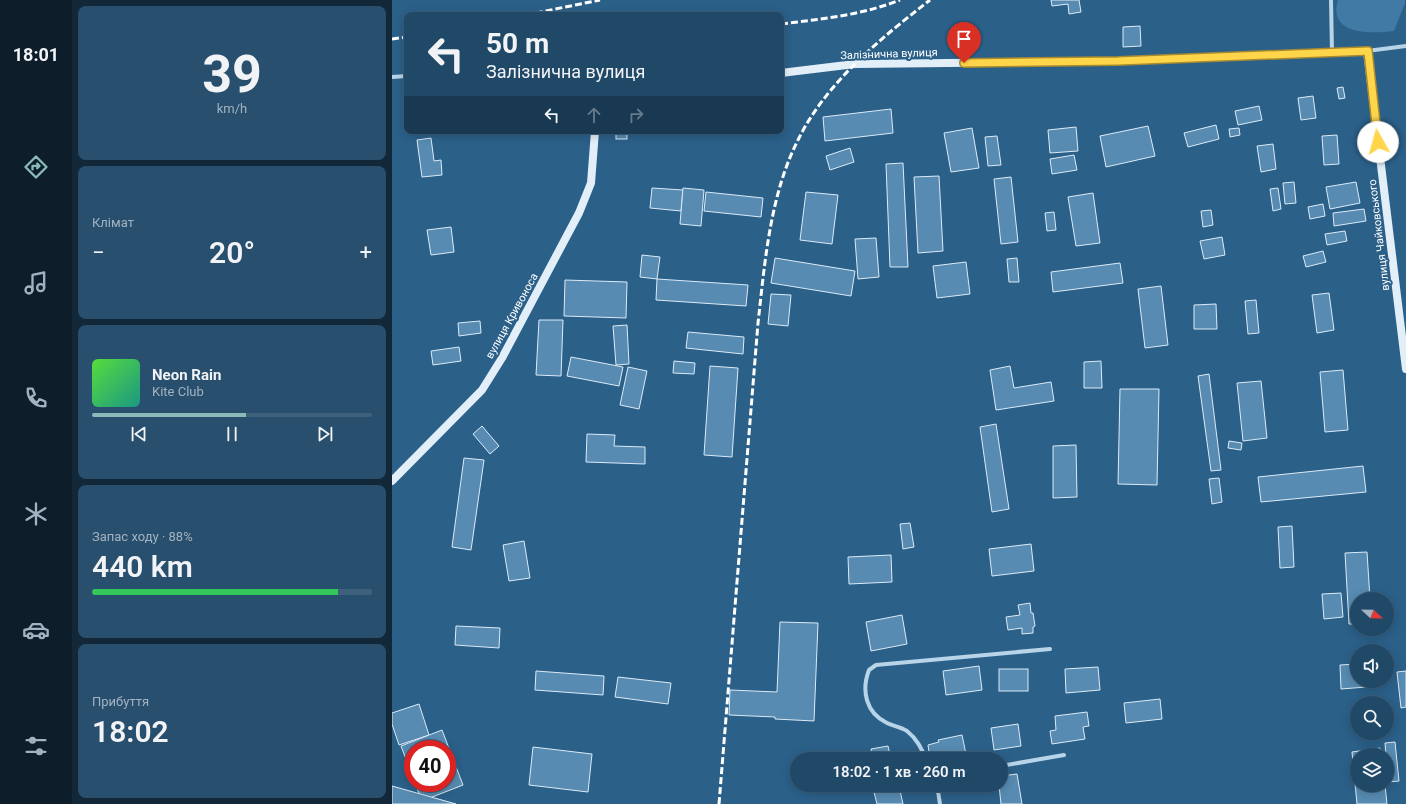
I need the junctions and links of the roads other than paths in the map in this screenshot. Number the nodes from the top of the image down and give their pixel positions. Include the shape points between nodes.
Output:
1 (1331, 0) edge
2 (1406, 46) edge
3 (1368, 51) junction
4 (1332, 52) junction
5 (784, 73) edge
6 (404, 76) edge
7 (392, 77) edge
8 (596, 134) edge
9 (1406, 369) edge
10 (392, 481) edge
11 (1050, 649) dead end
12 (923, 752) edge
13 (1064, 755) dead end
14 (1008, 765) edge
15 (938, 792) edge
16 (940, 804) edge

1 - 4 street
2 - 3 street, Залізнична вулиця
3 - 4 street, Залізнична вулиця
3 - 9 street, вулиця Чайковського
4 - 5 street, Залізнична вулиця via 1118,61 855,64
6 - 7 street
8 - 10 street, вулиця Кривоноса via 591,183 580,213 502,358 482,390
11 - 12 street via 876,665 869,670 865,688 870,708 876,717 905,730 918,741
13 - 14 street
15 - 16 street

